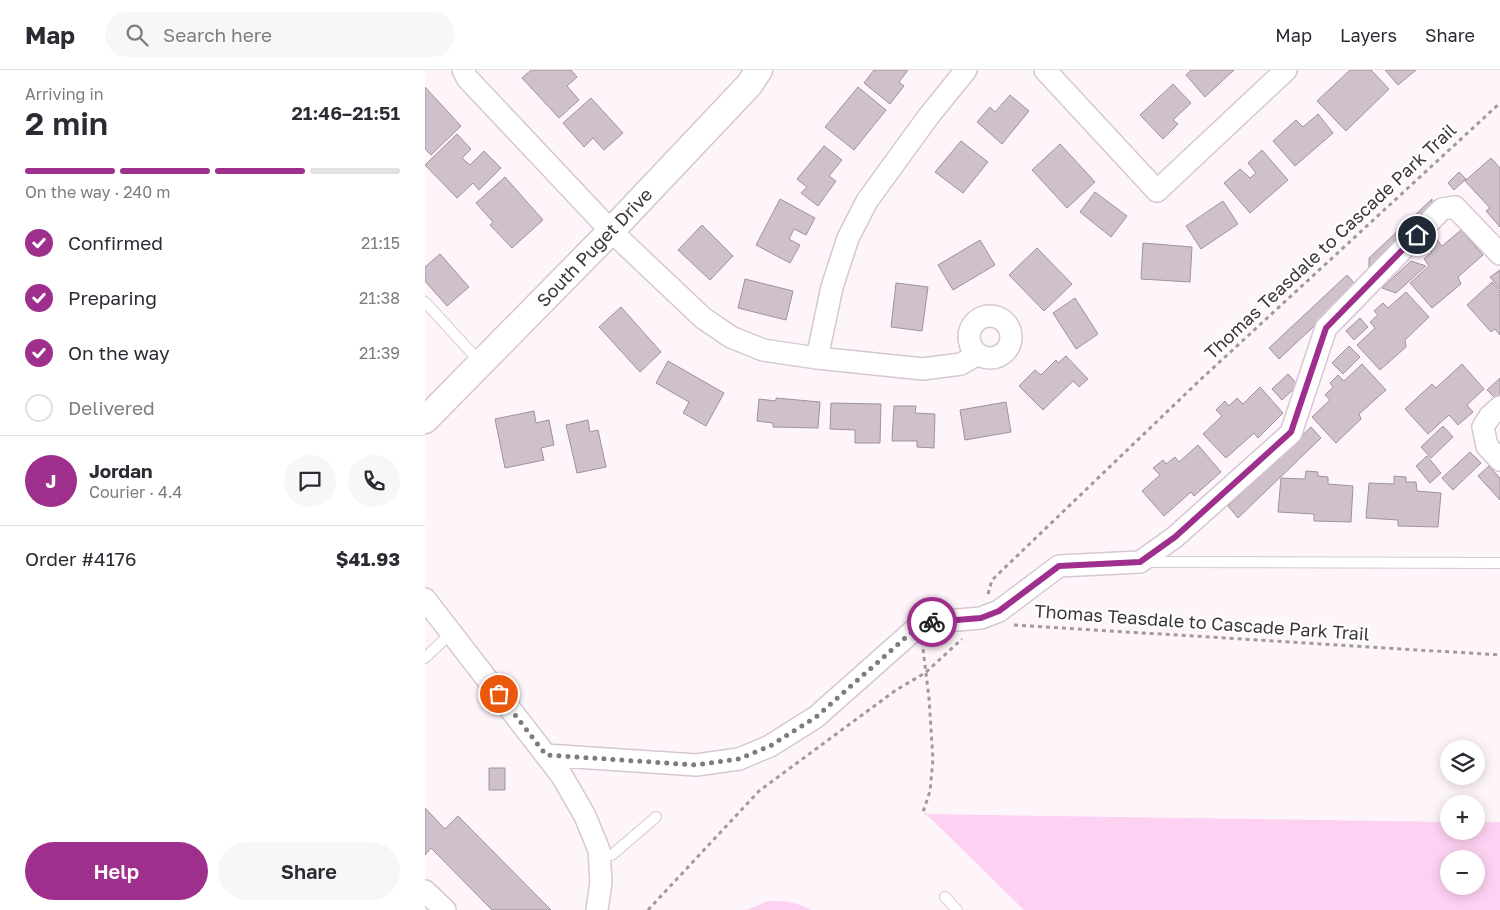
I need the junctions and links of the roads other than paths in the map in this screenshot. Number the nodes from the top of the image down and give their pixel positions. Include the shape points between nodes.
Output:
1 (463, 70) edge
2 (759, 70) edge
3 (966, 70) edge
4 (1045, 70) edge
5 (1286, 70) edge
6 (611, 231) junction
7 (1500, 254) edge
8 (425, 302) edge
9 (978, 354) dead end
10 (817, 358) junction
11 (481, 363) junction
12 (1500, 407) edge
13 (425, 420) edge
14 (1500, 460) edge
15 (1140, 562) junction
16 (1500, 562) edge
17 (425, 599) edge
18 (451, 633) junction
19 (425, 658) edge
20 (546, 755) junction
21 (656, 817) dead end
22 (600, 858) junction
23 (425, 891) edge
24 (945, 897) dead end
25 (445, 910) edge
26 (597, 910) edge
27 (957, 910) edge

1 - 6 street via 474,86
2 - 6 street, South Puget Drive
3 - 10 street via 867,201 845,246 832,287
4 - 5 street via 1157,191
6 - 10 street via 703,318 731,337 763,350
6 - 11 street, South Puget Drive
7 - 15 street via 1455,206 1442,210 1326,328 1291,432 1175,537
8 - 11 lane
9 - 10 street via 961,364 923,369
11 - 13 street, South Puget Drive
12 - 14 street via 1483,426 1487,446
15 - 16 lane
15 - 20 street via 1059,566 975,625 922,623 816,717 770,746 739,759 696,765
17 - 18 street
18 - 19 lane
18 - 20 street
20 - 22 street via 585,816
21 - 22 lane via 613,854
22 - 26 street
23 - 25 street
24 - 27 lane

